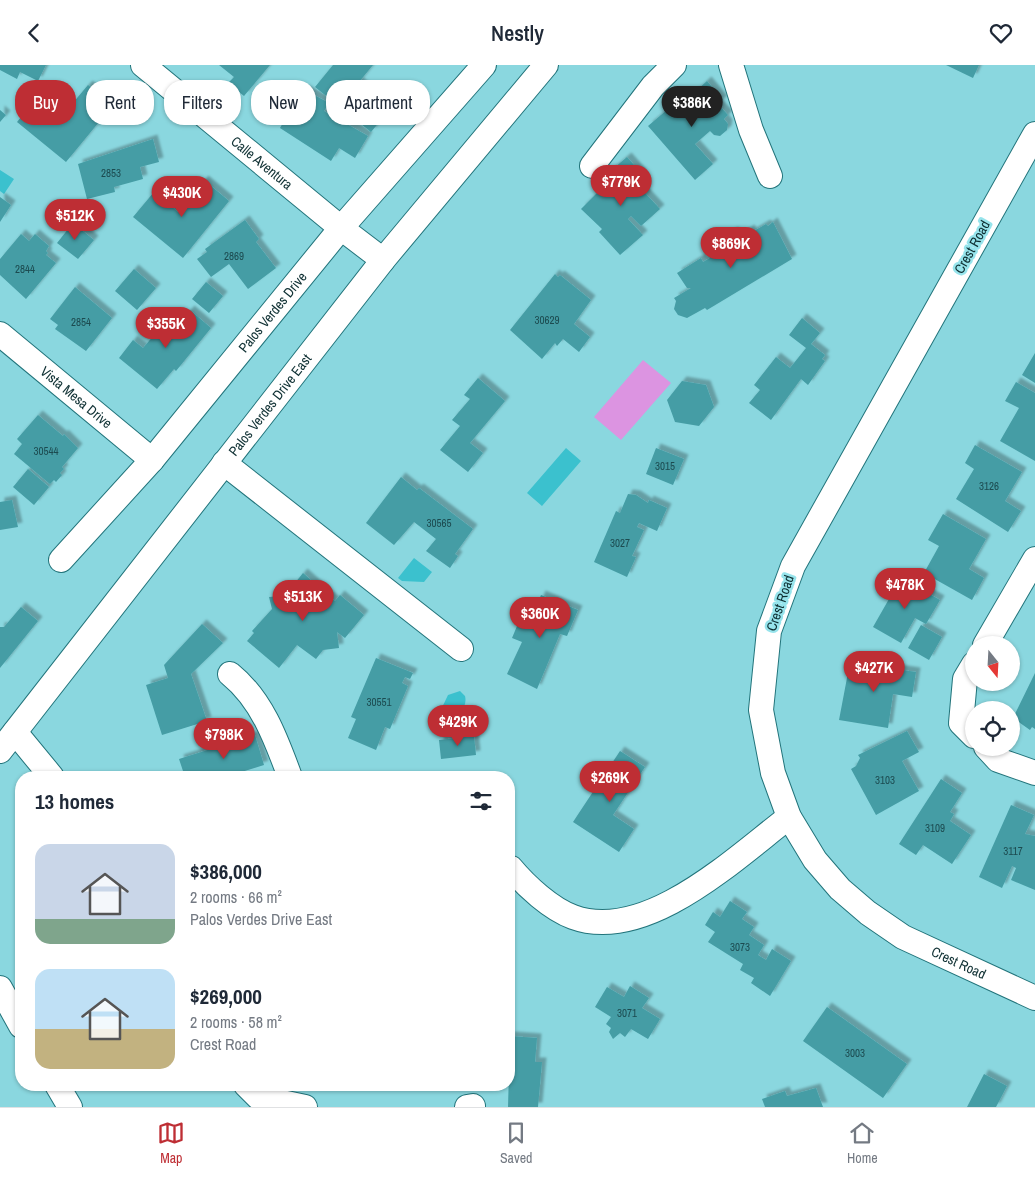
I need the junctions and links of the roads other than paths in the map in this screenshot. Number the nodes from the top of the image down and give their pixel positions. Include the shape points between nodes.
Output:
1 (142, 65) edge
2 (484, 65) edge
3 (546, 65) edge
4 (674, 65) edge
5 (731, 65) edge
6 (1035, 134) edge
7 (592, 166) dead end
8 (770, 176) dead end
9 (341, 228) junction
10 (383, 260) junction
11 (0, 334) edge
12 (152, 460) junction
13 (224, 463) junction
14 (1035, 559) edge
15 (61, 560) dead end
16 (990, 636) edge
17 (461, 649) dead end
18 (230, 673) dead end
19 (15, 732) junction
20 (0, 751) edge
21 (994, 756) edge
22 (47, 771) edge
23 (288, 771) edge
24 (1035, 773) edge
25 (789, 817) junction
26 (515, 873) edge
27 (0, 988) edge
28 (1035, 998) edge
29 (15, 1015) edge
30 (61, 1091) edge
31 (252, 1091) edge
32 (70, 1107) edge
33 (305, 1107) edge

1 - 9 street, Calle Aventura
2 - 9 street, Palos Verdes Drive
3 - 10 street, Palos Verdes Drive East
4 - 7 street via 653,86
5 - 8 street via 751,130
6 - 25 street, Crest Road via 793,566 769,631 761,710 772,773
9 - 10 street, Calle Aventura
9 - 12 street, Palos Verdes Drive
10 - 13 street, Palos Verdes Drive East
11 - 12 street, Vista Mesa Drive
12 - 15 street, Palos Verdes Drive
13 - 17 street
13 - 19 street, Palos Verdes Drive East
14 - 16 street
18 - 23 street via 247,687 274,733
19 - 20 street, Palos Verdes Drive East
19 - 22 street
21 - 24 street
25 - 26 street via 696,887 654,911 626,921 606,923 573,917 529,889
25 - 28 street, Crest Road via 815,860 840,889 868,913 902,937
27 - 29 street
30 - 32 street
31 - 33 street via 258,1097

